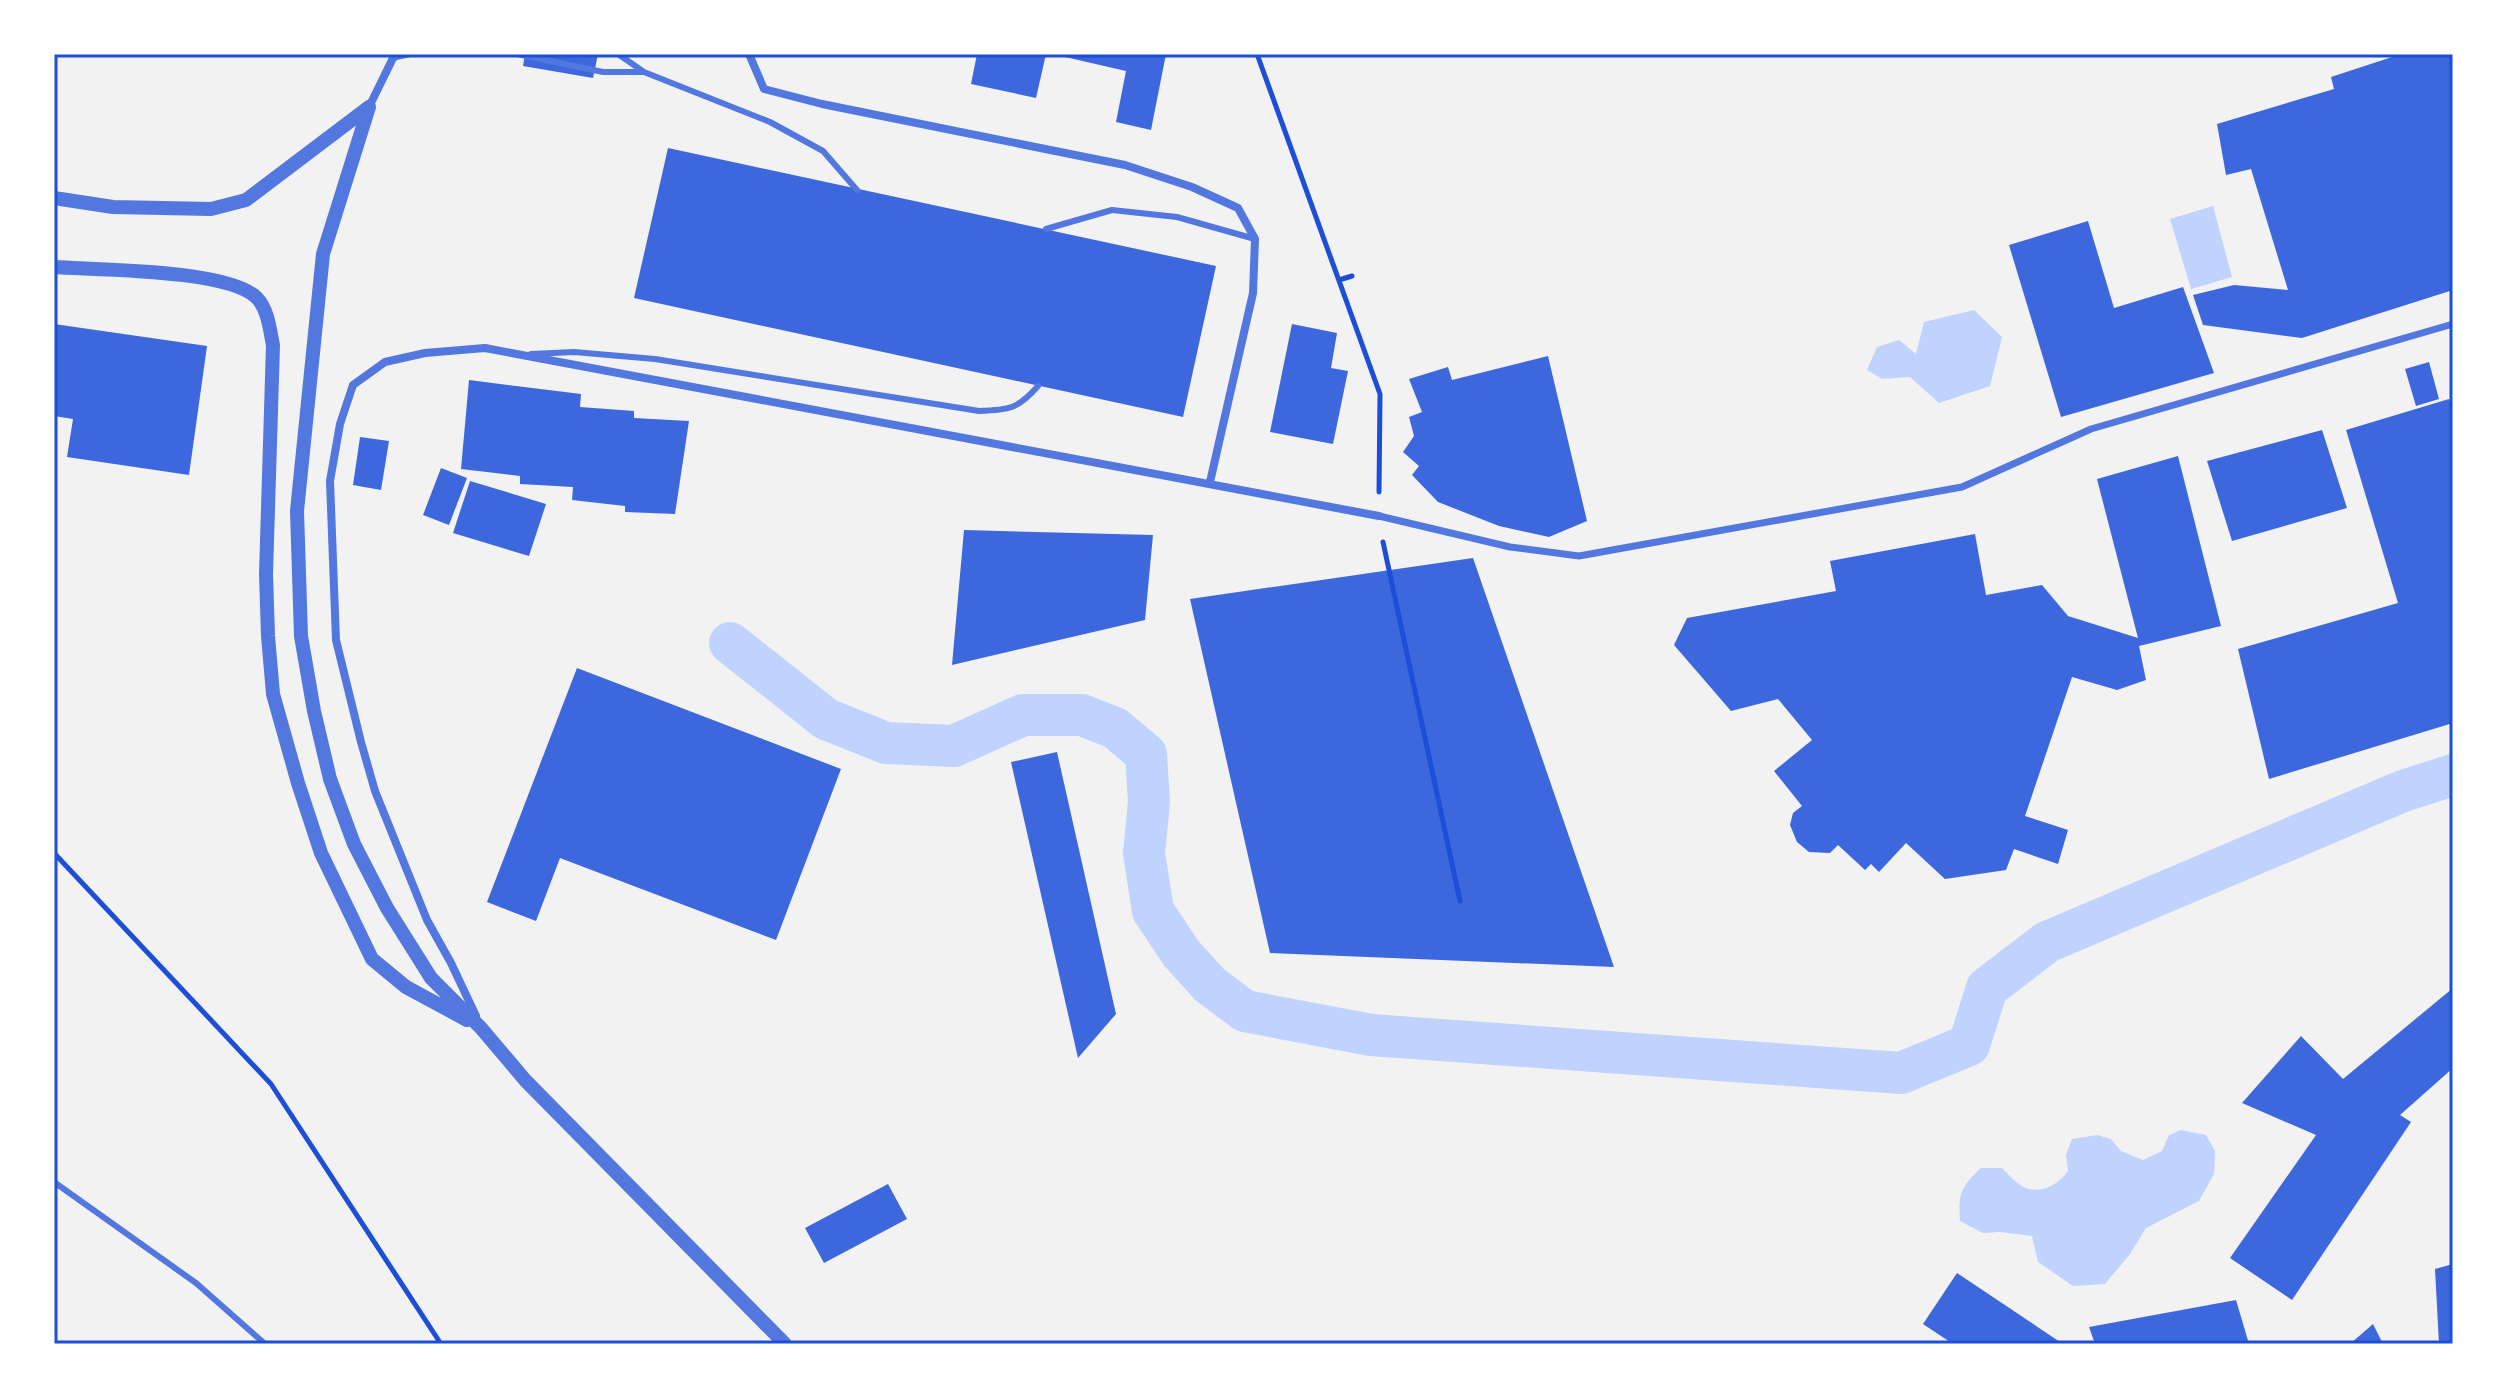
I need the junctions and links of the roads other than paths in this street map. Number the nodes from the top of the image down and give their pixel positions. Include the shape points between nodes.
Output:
1 (402, 54) edge
2 (410, 54) edge
3 (517, 54) edge
4 (618, 54) edge
5 (749, 54) edge
6 (393, 56) edge
7 (644, 72) junction
8 (369, 107) junction
9 (857, 190) dead end
10 (54, 198) edge
11 (1046, 229) dead end
12 (1255, 239) junction
13 (54, 267) edge
14 (2453, 324) edge
15 (519, 355) junction
16 (1038, 386) dead end
17 (1210, 482) junction
18 (1379, 516) joint
19 (481, 1028) junction
20 (54, 1182) edge
21 (265, 1344) edge
22 (785, 1344) edge

1 - 6 lane
2 - 6 lane
3 - 7 lane via 603,72
4 - 7 lane
5 - 12 street via 764,89 1125,165 1238,208
6 - 8 street
7 - 9 lane via 770,122 823,151
8 - 10 street via 246,200 211,209 113,207
8 - 19 street via 323,254 297,511 301,636 330,779 354,844 431,978
11 - 12 lane via 1112,210 1177,217
12 - 17 street via 1253,293
13 - 19 street via 227,283 257,298 273,345 266,574 273,694 298,783 321,853 372,959 406,987
14 - 18 street via 2091,429 1962,487 1579,556
15 - 16 lane via 574,352 655,359 979,411 1023,403
15 - 17 street
15 - 19 street via 485,348 385,362 353,385 330,481 336,640 375,791 427,920
17 - 18 street
19 - 22 street via 525,1080
20 - 21 lane via 196,1283

